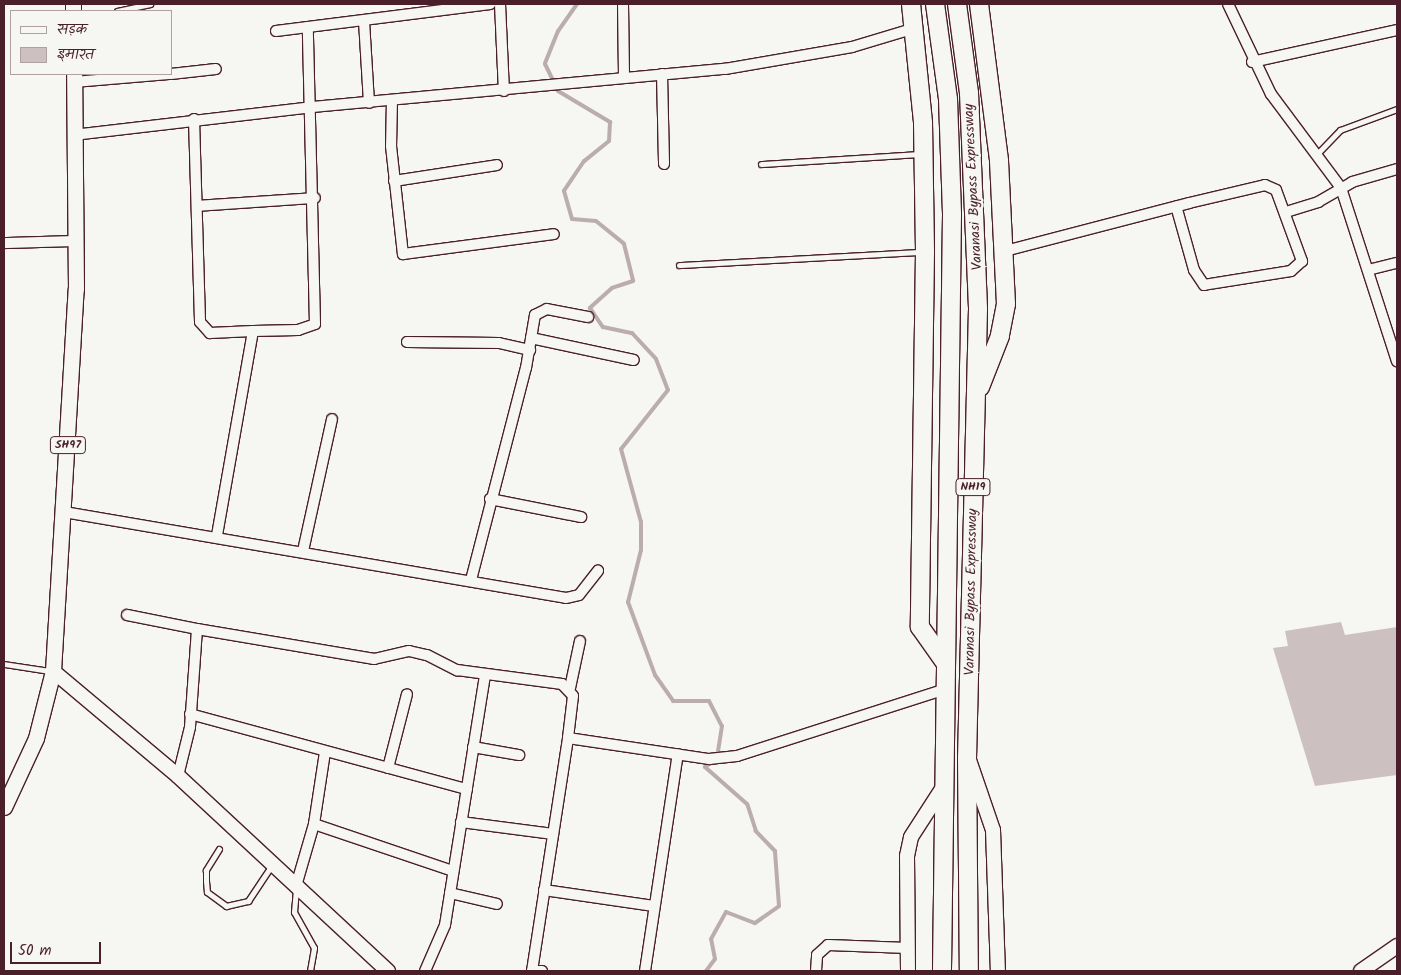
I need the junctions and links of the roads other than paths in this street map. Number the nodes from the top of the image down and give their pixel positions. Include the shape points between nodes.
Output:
1 (150, 4) edge
2 (490, 4) edge
3 (500, 4) edge
4 (622, 4) edge
5 (911, 4) edge
6 (935, 4) edge
7 (957, 4) edge
8 (979, 4) edge
9 (1228, 4) edge
10 (122, 10) edge
11 (364, 21) junction
12 (308, 27) junction
13 (915, 28) junction
14 (1397, 30) edge
15 (276, 31) dead end
16 (1252, 62) junction
17 (216, 69) dead end
18 (172, 74) edge
19 (662, 74) junction
20 (146, 75) edge
21 (74, 78) edge
22 (624, 78) junction
23 (504, 91) junction
24 (392, 100) junction
25 (369, 103) junction
26 (312, 107) junction
27 (1397, 108) edge
28 (194, 119) junction
29 (74, 135) junction
30 (923, 154) junction
31 (1316, 155) junction
32 (664, 164) dead end
33 (761, 164) dead end
34 (496, 165) dead end
35 (1397, 169) edge
36 (394, 181) junction
37 (1340, 188) junction
38 (314, 198) junction
39 (197, 206) junction
40 (1176, 206) junction
41 (1286, 212) junction
42 (554, 234) dead end
43 (77, 241) junction
44 (4, 243) edge
45 (1005, 251) junction
46 (925, 252) junction
47 (1397, 263) edge
48 (680, 264) dead end
49 (1368, 270) junction
50 (588, 317) dead end
51 (253, 331) junction
52 (531, 338) junction
53 (407, 342) dead end
54 (530, 350) junction
55 (634, 360) dead end
56 (1397, 361) edge
57 (975, 400) junction
58 (332, 419) dead end
59 (490, 499) junction
60 (64, 512) junction
61 (581, 517) dead end
62 (217, 536) junction
63 (303, 551) junction
64 (598, 571) dead end
65 (471, 580) junction
66 (127, 615) dead end
67 (197, 629) junction
68 (580, 640) dead end
69 (944, 661) junction
70 (4, 664) edge
71 (53, 671) junction
72 (485, 674) junction
73 (570, 688) junction
74 (943, 690) junction
75 (407, 694) dead end
76 (190, 714) junction
77 (568, 738) junction
78 (473, 747) junction
79 (325, 752) junction
80 (678, 754) junction
81 (520, 755) dead end
82 (967, 757) junction
83 (388, 768) junction
84 (178, 776) junction
85 (467, 789) junction
86 (942, 789) junction
87 (4, 807) edge
88 (461, 822) junction
89 (314, 824) junction
90 (553, 834) junction
91 (219, 849) dead end
92 (273, 864) junction
93 (454, 871) junction
94 (296, 886) junction
95 (544, 890) junction
96 (450, 893) junction
97 (497, 904) dead end
98 (654, 906) junction
99 (1397, 946) edge
100 (908, 948) junction
101 (310, 971) edge
102 (388, 971) edge
103 (424, 971) edge
104 (542, 971) edge
105 (644, 971) edge
106 (816, 971) edge
107 (908, 971) edge
108 (942, 971) edge
109 (969, 971) edge
110 (998, 971) edge
111 (1361, 971) edge

1 - 10 lane
2 - 11 street
3 - 23 street
4 - 22 street
5 - 13 highway
6 - 69 highway, Varanasi Bypass Expressway / NH19 via 948,99 952,215
7 - 57 highway, Varanasi Bypass Expressway / NH19 via 969,93 976,218
8 - 45 highway via 999,161
9 - 16 street
11 - 12 street
11 - 25 street
12 - 15 street
12 - 26 street
13 - 19 street via 852,47
13 - 30 highway
14 - 16 street
16 - 31 street
17 - 18 street
19 - 22 street
19 - 32 street
20 - 21 street
21 - 29 main road, SH97
22 - 23 street
23 - 24 street
24 - 25 street
24 - 36 street
25 - 26 street
26 - 28 street
26 - 38 street
27 - 31 lane via 1340,130
28 - 29 street
28 - 39 street
29 - 43 main road, SH97
30 - 33 lane
30 - 46 highway
31 - 37 street
34 - 36 street
35 - 37 street
36 - 42 street via 403,254
37 - 41 street via 1318,202
37 - 49 street
38 - 39 street
38 - 51 street via 315,324 298,330
39 - 51 street via 200,322 210,333
40 - 41 street via 1265,185 1276,190
40 - 41 street via 1198,281 1208,286 1299,268 1302,254
40 - 45 street
43 - 44 street
43 - 60 main road, SH97
45 - 57 highway via 1005,318
46 - 48 lane
46 - 69 highway via 920,627
47 - 49 street
49 - 56 street
50 - 52 street via 540,310 535,315
51 - 62 street
52 - 54 street
52 - 55 street
53 - 54 street via 499,343
54 - 59 street
57 - 82 highway, Varanasi Bypass Expressway / NH19
58 - 63 street
59 - 61 street
59 - 65 street
60 - 62 street
60 - 71 main road, SH97
62 - 63 street
63 - 65 street
64 - 65 street via 579,595 566,598
66 - 67 street
67 - 72 street via 374,659 409,651 428,654 457,670
67 - 76 street
68 - 73 street
69 - 74 highway, Varanasi Bypass Expressway / NH19
70 - 71 lane
71 - 84 street
71 - 87 main road, SH97 via 36,738
72 - 73 street
72 - 78 street
73 - 77 street via 573,704
74 - 80 street via 722,759
74 - 86 highway, Varanasi Bypass Expressway / NH19
75 - 83 street
76 - 79 street
76 - 84 street
77 - 80 street
77 - 90 street
78 - 81 street
78 - 85 street
79 - 83 street
79 - 89 street
80 - 98 street
82 - 109 highway, Varanasi Bypass Expressway / NH19
82 - 110 street via 994,830
83 - 85 street
84 - 92 street
85 - 88 street
86 - 100 street via 911,838
86 - 108 highway, Varanasi Bypass Expressway / NH19
88 - 90 street
88 - 93 street
89 - 93 street
89 - 94 street
90 - 95 street
91 - 92 lane via 206,870 207,892 226,906 248,901
92 - 94 street
93 - 96 street
94 - 101 lane via 294,912 314,948
94 - 102 street
95 - 98 street
95 - 104 street via 532,970
96 - 97 street
96 - 103 street via 441,938
98 - 105 street
99 - 111 street
100 - 106 street via 828,945 817,955
100 - 107 street

